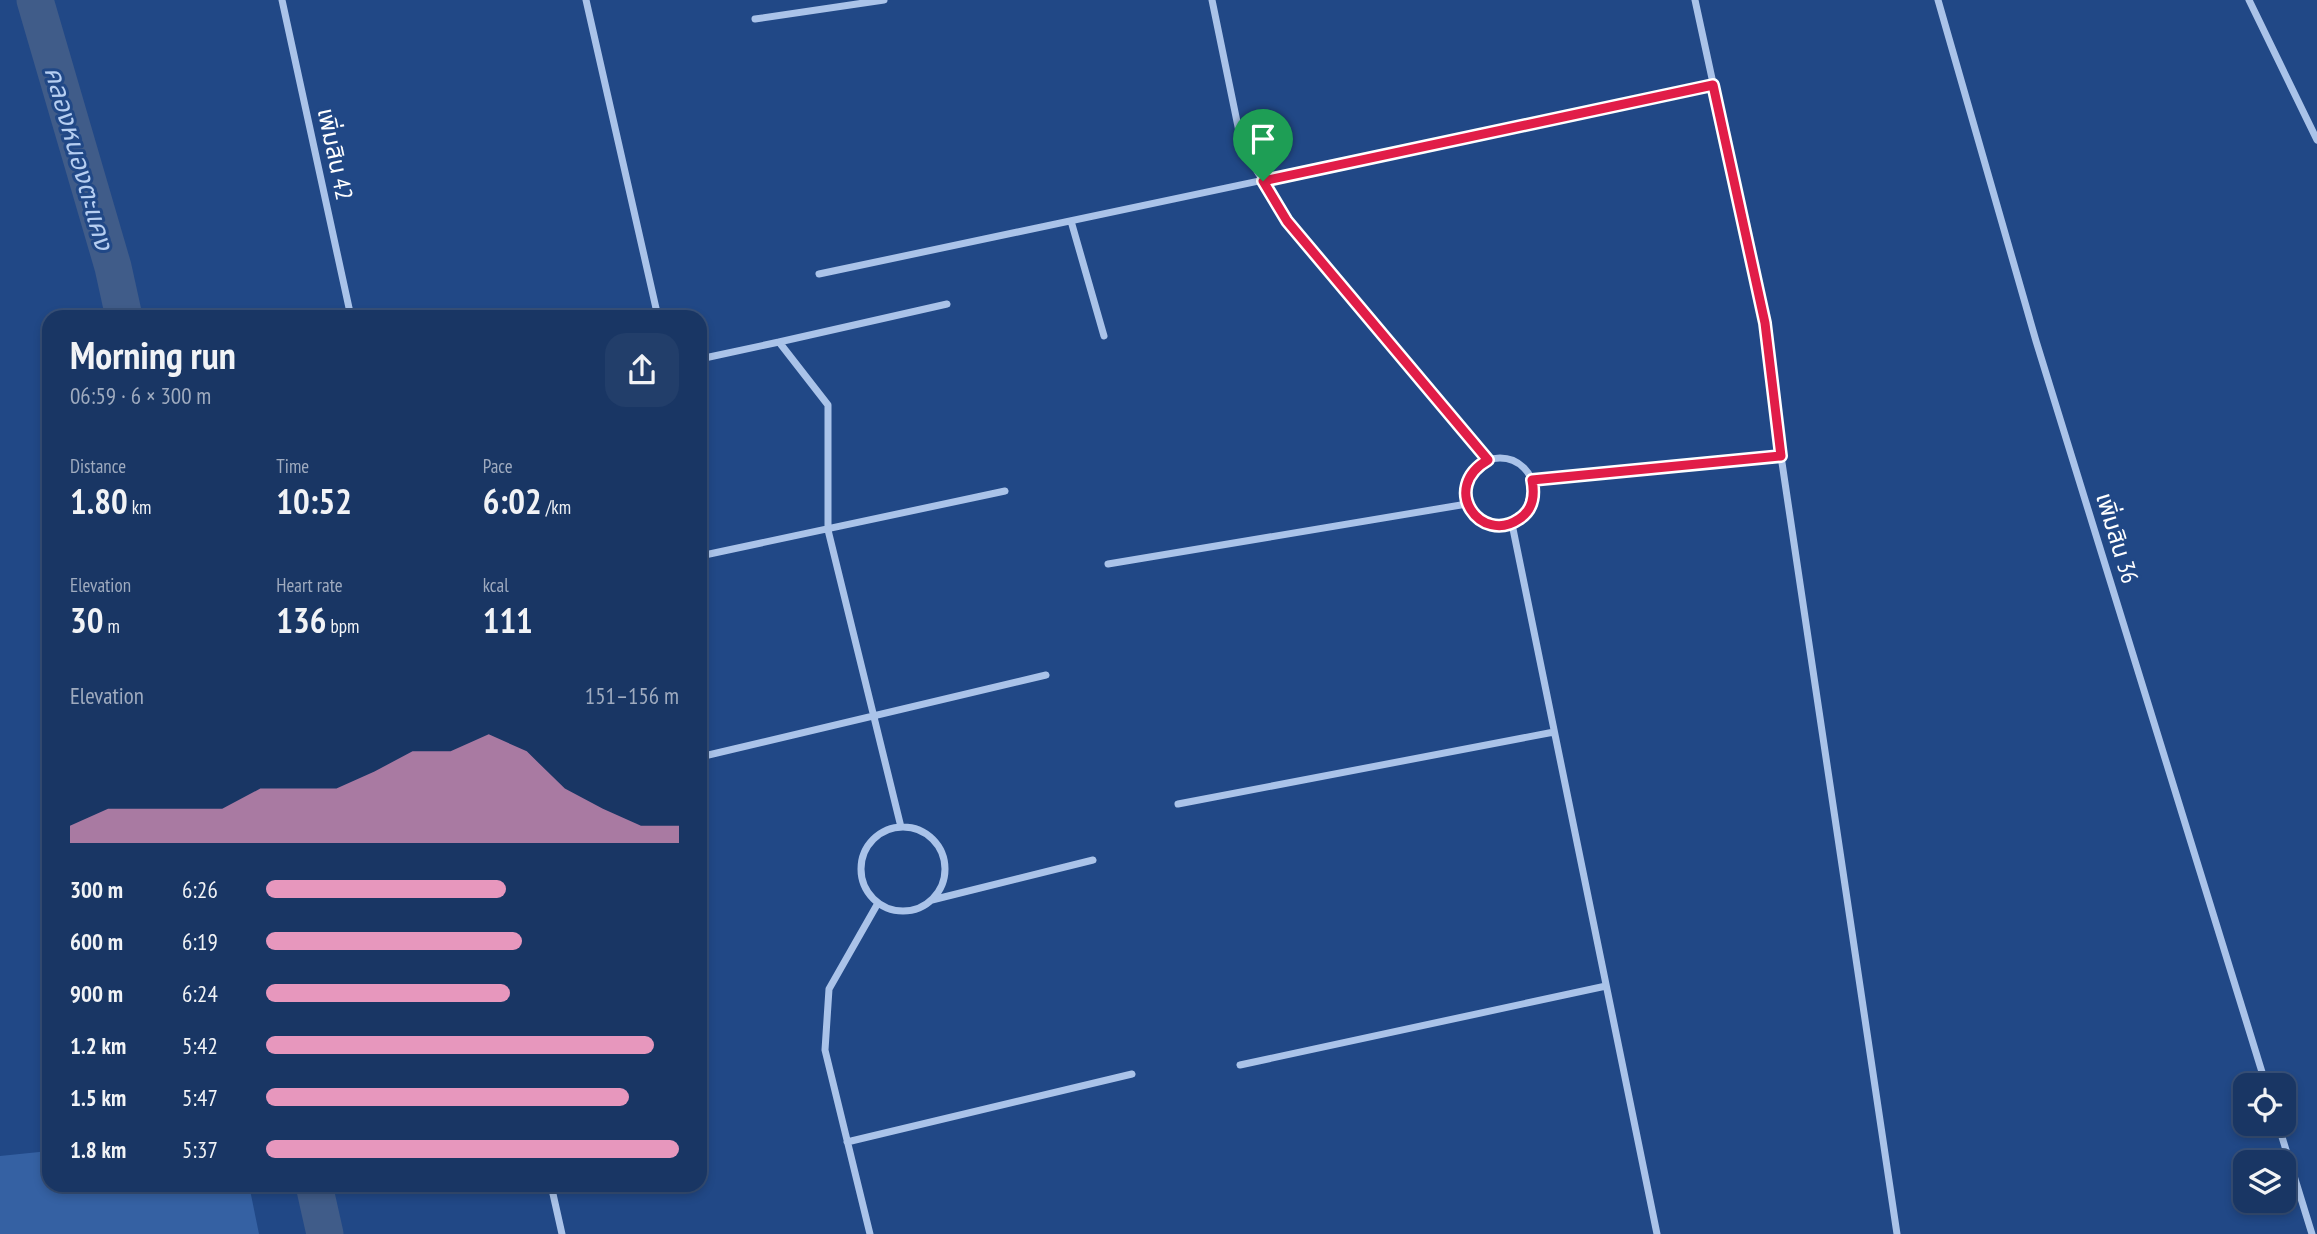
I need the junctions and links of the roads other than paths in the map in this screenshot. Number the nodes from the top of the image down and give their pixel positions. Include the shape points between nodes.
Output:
1 (282, 0) edge
2 (586, 0) edge
3 (884, 0) edge
4 (1212, 0) edge
5 (1695, 0) edge
6 (1938, 0) edge
7 (2249, 0) edge
8 (755, 19) dead end
9 (1713, 85) junction
10 (2317, 141) edge
11 (1263, 181) junction
12 (1071, 220) junction
13 (819, 274) dead end
14 (947, 304) dead end
15 (349, 310) edge
16 (657, 310) edge
17 (1104, 336) dead end
18 (779, 342) junction
19 (707, 357) edge
20 (1781, 456) junction
21 (1488, 460) junction
22 (1532, 480) junction
23 (1005, 491) dead end
24 (1467, 504) junction
25 (1512, 524) junction
26 (828, 530) junction
27 (707, 555) edge
28 (1108, 564) dead end
29 (1046, 676) dead end
30 (873, 716) junction
31 (1554, 732) junction
32 (707, 755) edge
33 (1178, 803) dead end
34 (901, 827) junction
35 (1093, 860) dead end
36 (932, 900) junction
37 (878, 903) junction
38 (1606, 986) junction
39 (1240, 1065) dead end
40 (2262, 1073) edge
41 (1132, 1074) dead end
42 (2282, 1136) edge
43 (847, 1142) junction
44 (553, 1192) edge
45 (562, 1234) edge
46 (870, 1234) edge
47 (1657, 1234) edge
48 (1897, 1234) edge
49 (2312, 1234) edge

1 - 15 street, เพิ่มสิน 42
2 - 16 street
3 - 8 street
4 - 11 street via 1241,146
5 - 9 street
6 - 40 street, เพิ่มสิน 36 via 2036,341
7 - 10 street
9 - 11 street
9 - 20 street via 1765,323
11 - 12 street
11 - 21 street via 1287,221
12 - 13 street
12 - 17 street
14 - 18 street
18 - 19 street
18 - 26 street via 828,405
20 - 22 street
20 - 48 street
21 - 22 street via 1514,461
21 - 24 street via 1468,477
22 - 25 street via 1531,507
23 - 26 street
24 - 25 street via 1485,523
24 - 28 street
25 - 31 street
26 - 27 street
26 - 30 street
29 - 30 street
30 - 32 street
30 - 34 street
31 - 33 street
31 - 38 street
34 - 36 street via 916,829 939,846 946,874
34 - 37 street via 874,839 861,864 862,879
35 - 36 street
36 - 37 street via 906,911
37 - 43 street via 829,989 825,1050
38 - 39 street
38 - 47 street
41 - 43 street
42 - 49 street
43 - 46 street
44 - 45 street

